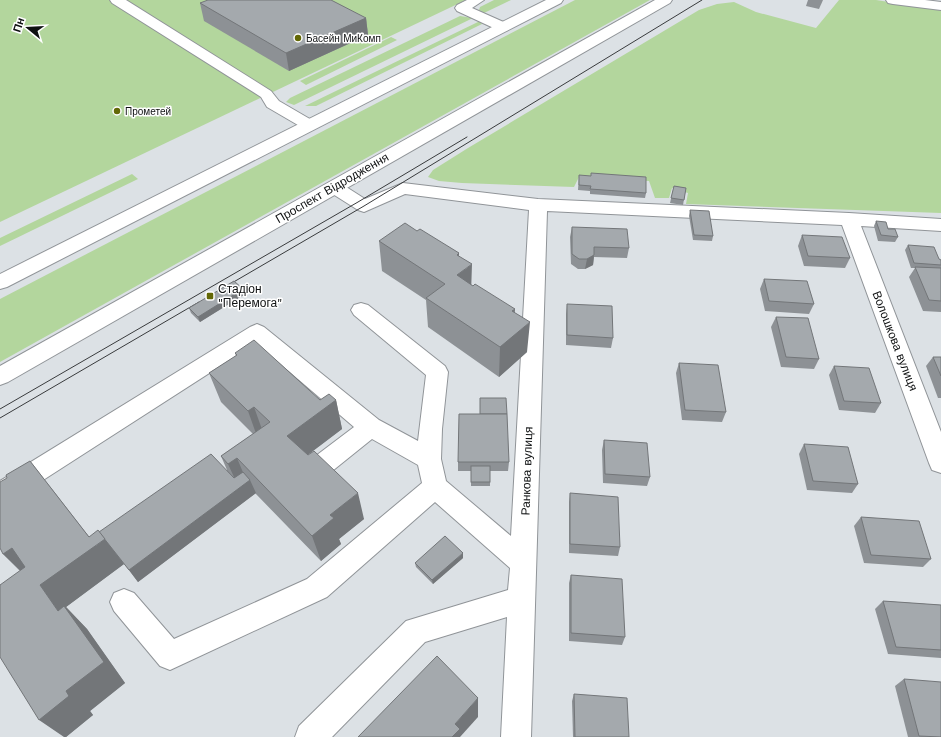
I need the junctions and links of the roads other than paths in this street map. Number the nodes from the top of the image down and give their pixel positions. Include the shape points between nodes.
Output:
1 (117, 0) edge
2 (477, 0) edge
3 (556, 0) edge
4 (665, 0) edge
5 (893, 0) edge
6 (941, 6) edge
7 (503, 27) junction
8 (309, 125) junction
9 (334, 187) junction
10 (538, 205) junction
11 (849, 219) junction
12 (941, 225) edge
13 (0, 282) edge
14 (361, 310) dead end
15 (0, 376) edge
16 (371, 427) junction
17 (429, 459) junction
18 (941, 463) edge
19 (322, 465) edge
20 (435, 487) junction
21 (0, 494) edge
22 (523, 563) junction
23 (522, 599) junction
24 (124, 602) dead end
25 (310, 737) edge
26 (516, 737) edge

1 - 8 main road via 266,94 274,104
2 - 7 main road via 462,8
3 - 7 main road
4 - 9 main road, Проспект Відродження
5 - 6 main road
7 - 8 main road
8 - 13 main road
9 - 10 main road via 364,206 403,188
9 - 15 main road, Проспект Відродження
10 - 11 main road
10 - 22 main road, Ранкова вулиця
11 - 12 main road
11 - 18 main road, Волошкова вулиця
14 - 17 main road via 437,372
16 - 17 main road
16 - 19 main road
16 - 21 main road via 257,332
17 - 20 main road
20 - 22 main road
20 - 24 main road via 317,588 170,656
22 - 23 main road, Ранкова вулиця
23 - 25 main road via 416,632
23 - 26 main road, Ранкова вулиця

